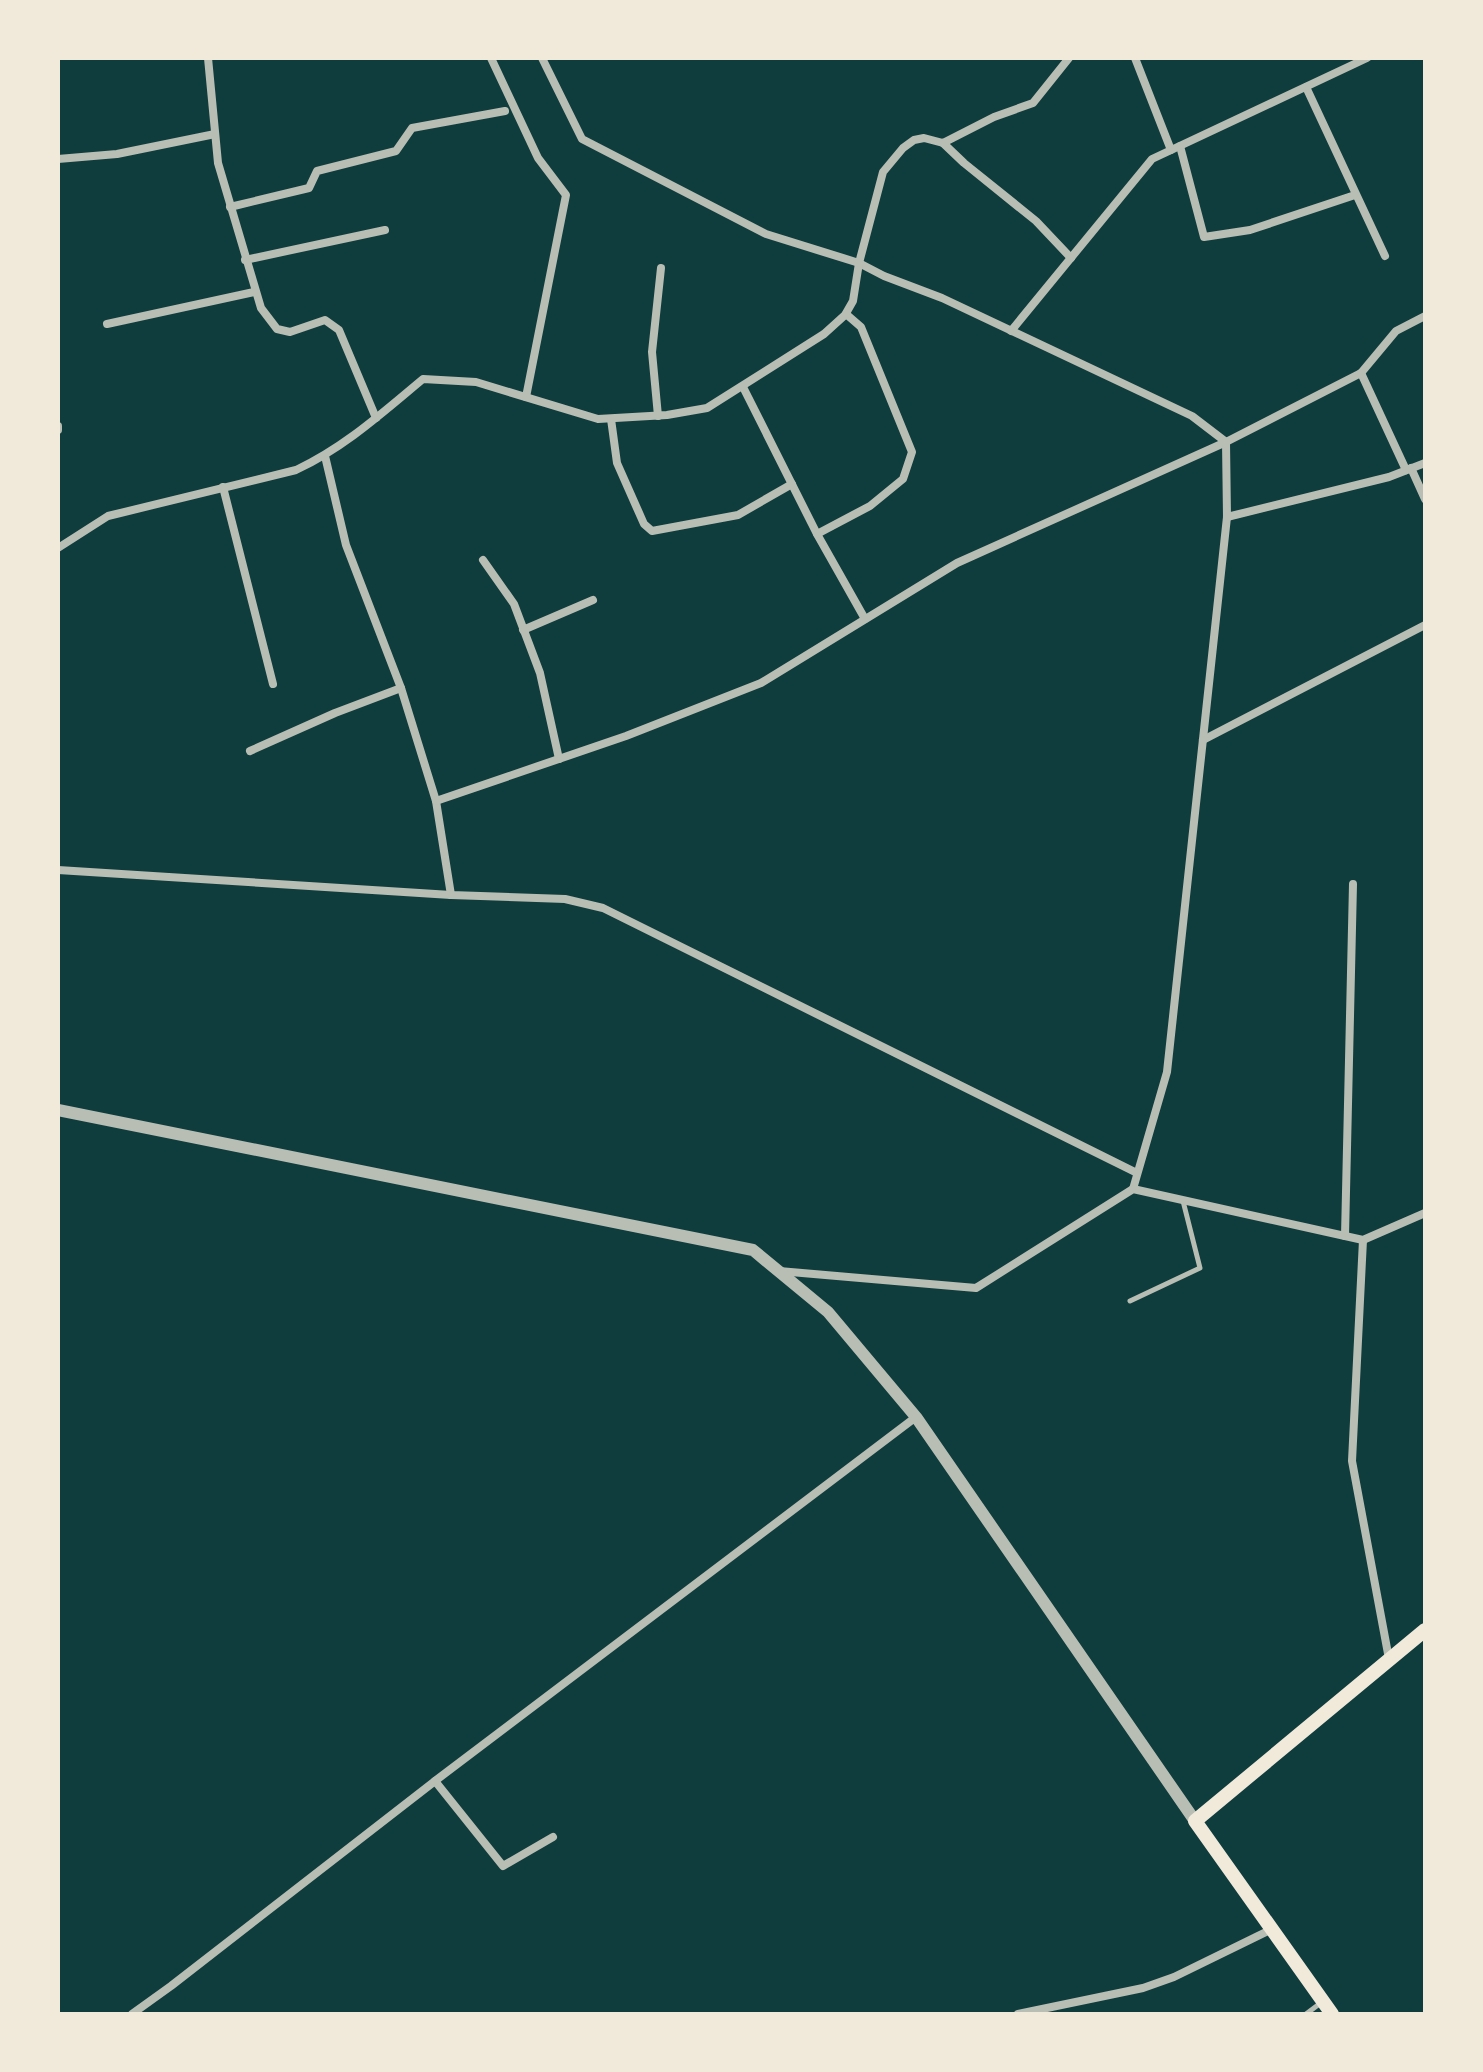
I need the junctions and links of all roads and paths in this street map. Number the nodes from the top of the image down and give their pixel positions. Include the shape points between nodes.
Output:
1 (208, 58) edge
2 (491, 58) edge
3 (542, 58) edge
4 (1069, 58) edge
5 (1135, 58) edge
6 (1367, 58) edge
7 (1306, 87) junction
8 (505, 111) dead end
9 (215, 134) junction
10 (943, 143) junction
11 (1176, 148) junction
12 (58, 159) edge
13 (1355, 195) junction
14 (230, 207) junction
15 (385, 230) dead end
16 (1385, 256) dead end
17 (1071, 258) junction
18 (245, 260) junction
19 (859, 263) junction
20 (661, 268) dead end
21 (254, 292) junction
22 (846, 314) junction
23 (1425, 316) edge
24 (107, 324) dead end
25 (1011, 331) junction
26 (1361, 373) junction
27 (743, 387) junction
28 (526, 397) junction
29 (658, 416) junction
30 (376, 418) junction
31 (611, 419) junction
32 (1226, 442) junction
33 (325, 456) junction
34 (1425, 463) edge
35 (1408, 469) junction
36 (792, 484) junction
37 (223, 487) junction
38 (1425, 499) edge
39 (1227, 517) junction
40 (817, 534) junction
41 (58, 548) edge
42 (483, 560) dead end
43 (593, 600) dead end
44 (865, 619) junction
45 (1425, 625) edge
46 (523, 630) junction
47 (273, 684) dead end
48 (401, 688) junction
49 (1203, 740) junction
50 (250, 751) dead end
51 (559, 759) junction
52 (436, 801) junction
53 (58, 870) edge
54 (1353, 884) dead end
55 (451, 895) junction
56 (58, 1110) edge
57 (1137, 1173) junction
58 (1133, 1189) junction
59 (1183, 1200) junction
60 (1425, 1213) edge
61 (1345, 1236) junction
62 (1363, 1240) junction
63 (778, 1271) junction
64 (1130, 1301) dead end
65 (916, 1417) junction
66 (1425, 1630) edge
67 (1389, 1660) junction
68 (435, 1781) junction
69 (1195, 1821) junction
70 (553, 1837) dead end
71 (1272, 1929) junction
72 (1323, 2001) junction
73 (132, 2014) edge
74 (1018, 2014) edge
75 (1306, 2014) edge
76 (1332, 2014) edge

1 - 9 street
2 - 28 street via 538,158 566,195
3 - 19 street via 582,139 766,234
4 - 10 street via 1033,103
5 - 11 street
6 - 7 street
7 - 11 street
7 - 13 street
8 - 14 street via 412,128 396,151 317,171 309,188
9 - 12 street via 117,154
9 - 14 street
10 - 17 street via 1036,221
10 - 19 street via 914,140 883,172
11 - 13 street via 1204,237 1250,230
11 - 17 street via 1152,159
13 - 16 street
14 - 18 street
15 - 18 street
17 - 25 street
18 - 21 street
19 - 22 street
19 - 25 street
20 - 29 street via 652,352
21 - 24 street
21 - 30 street via 277,329 290,332 325,320 339,330
22 - 27 street
22 - 40 street via 861,327 912,452 903,479 870,506
23 - 26 street via 1396,331
25 - 32 street via 1192,416
26 - 32 street
26 - 35 street
27 - 29 street via 707,408
27 - 36 street
28 - 30 street via 476,382 423,379
28 - 31 street
29 - 31 street
30 - 33 street
31 - 36 street via 617,463 652,531 738,515
32 - 39 street
32 - 44 street via 957,563
33 - 37 street via 296,470
33 - 48 street via 346,545
34 - 35 street
35 - 38 street
35 - 39 street
36 - 40 street
37 - 41 street via 108,516
37 - 47 street
39 - 49 street
40 - 44 street
42 - 46 street via 514,604
43 - 46 street
44 - 51 street via 761,683
45 - 49 street
46 - 51 street via 540,673
48 - 50 street
48 - 52 street
49 - 57 street via 1167,1072
51 - 52 street
52 - 55 street
53 - 55 street
54 - 61 street
55 - 57 street via 565,899 603,908
56 - 63 street via 753,1250
57 - 58 street
58 - 59 street
58 - 63 street via 976,1288
59 - 61 street
59 - 64 lane via 1200,1268
60 - 62 street
61 - 62 street
62 - 67 street via 1352,1461
63 - 65 street via 828,1312
65 - 68 street
65 - 69 street
66 - 67 main road
67 - 69 main road
68 - 70 street via 503,1866
68 - 73 street
69 - 71 main road
71 - 72 main road
71 - 74 street via 1143,1988
72 - 75 lane
72 - 76 main road

